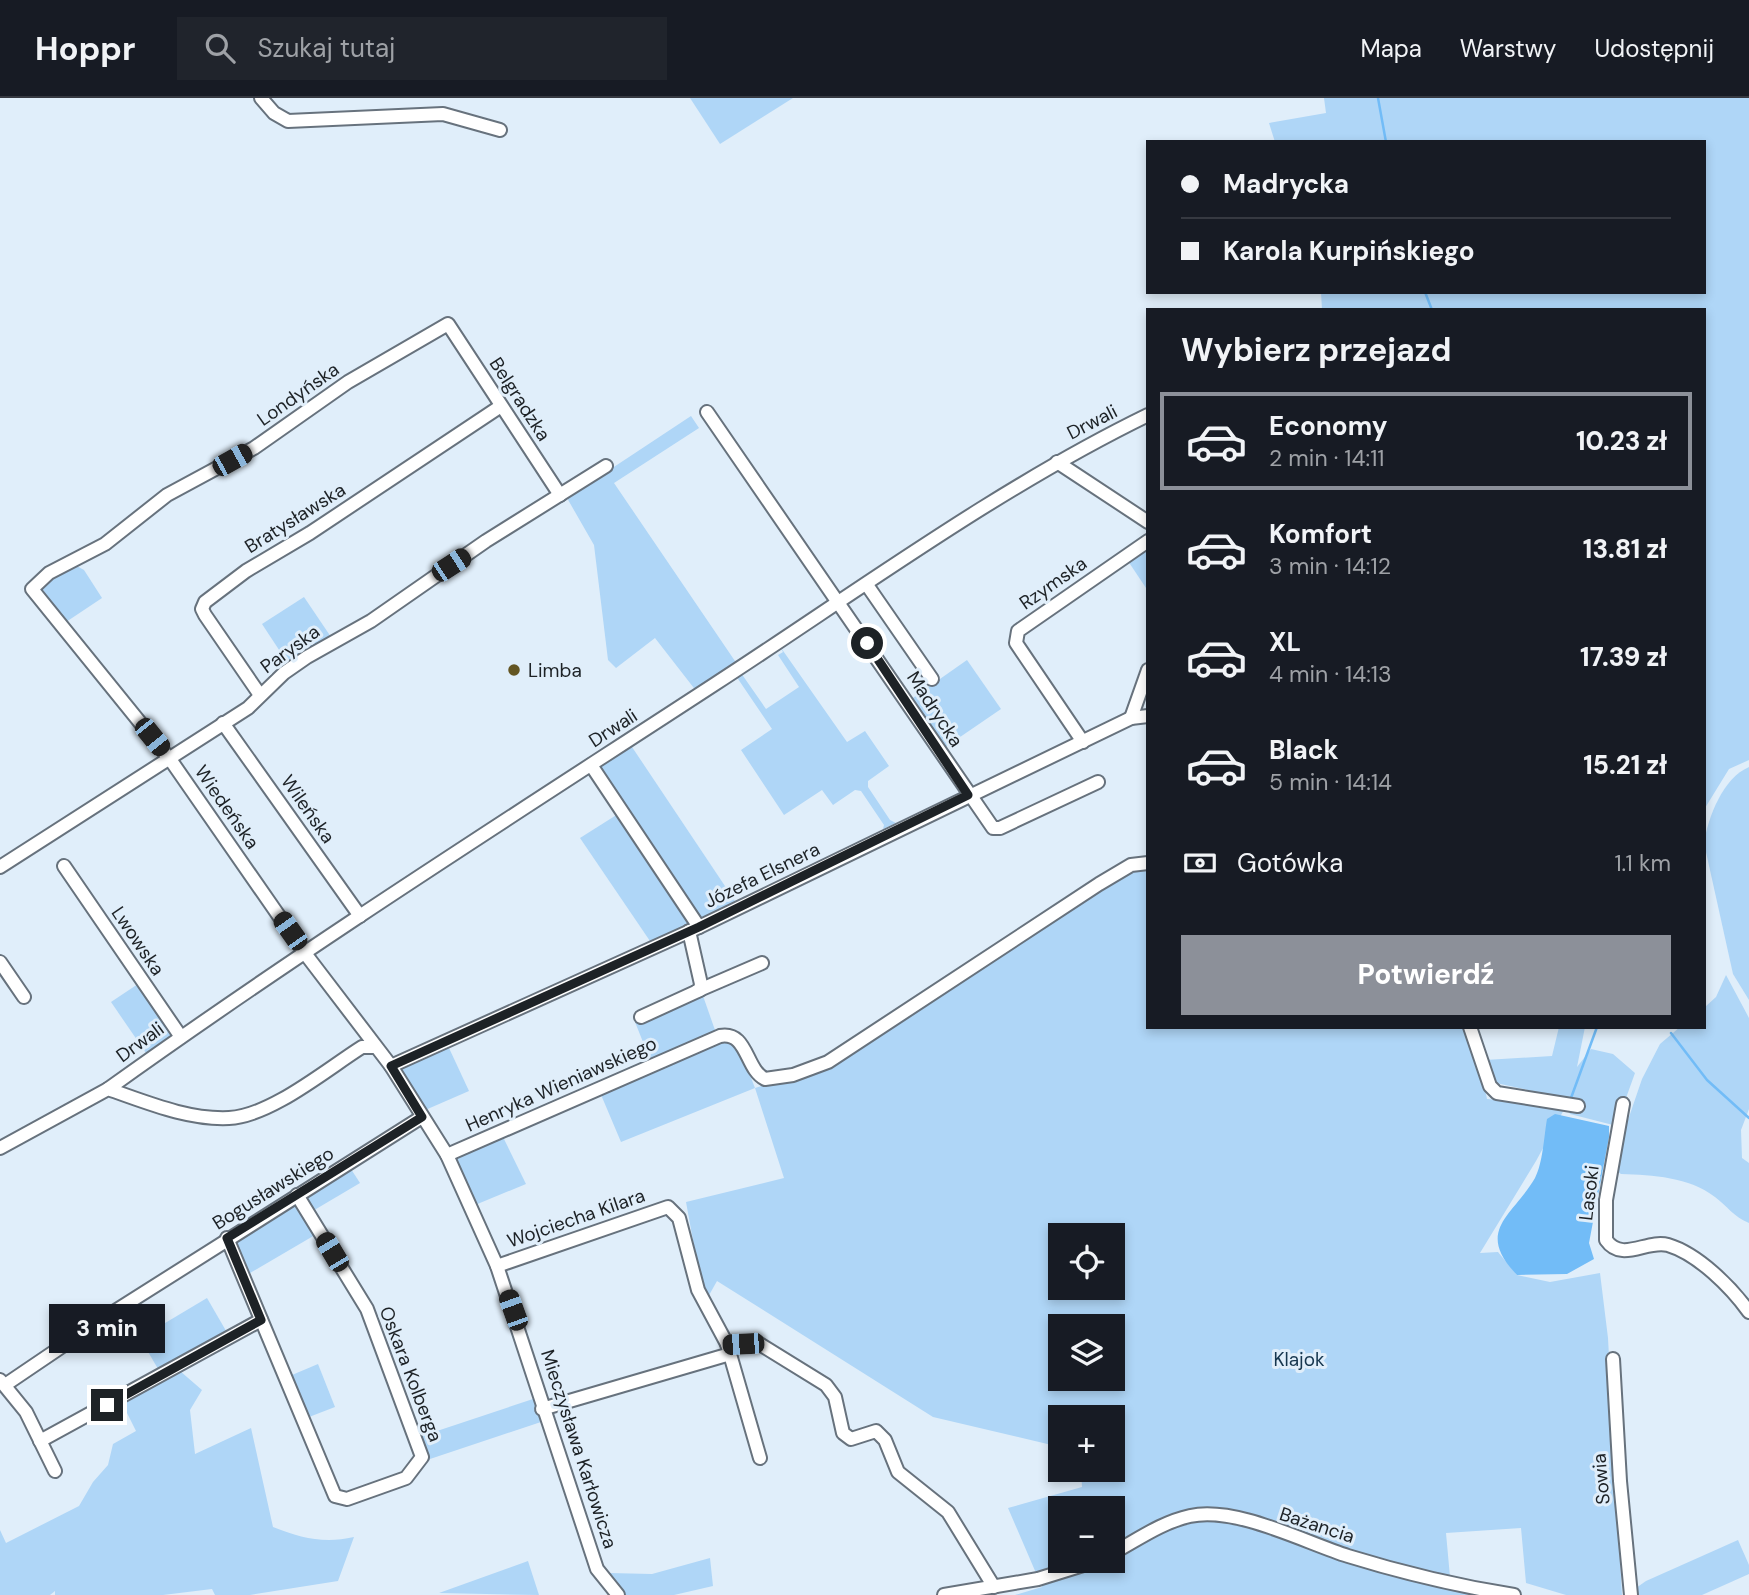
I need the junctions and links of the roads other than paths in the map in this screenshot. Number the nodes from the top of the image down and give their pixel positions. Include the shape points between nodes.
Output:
1 (261, 98) edge
2 (500, 130) dead end
3 (448, 324) joint
4 (501, 406) junction
5 (707, 412) dead end
6 (1146, 416) edge
7 (1057, 462) junction
8 (606, 466) dead end
9 (560, 495) junction
10 (1146, 521) edge
11 (1146, 542) edge
12 (867, 585) junction
13 (32, 589) joint
14 (839, 603) junction
15 (1146, 676) edge
16 (932, 679) dead end
17 (261, 695) junction
18 (1146, 716) edge
19 (1131, 718) junction
20 (223, 723) junction
21 (1083, 741) junction
22 (168, 757) junction
23 (591, 765) junction
24 (1098, 782) dead end
25 (968, 795) junction
26 (1146, 863) edge
27 (64, 866) dead end
28 (0, 867) edge
29 (360, 916) junction
30 (694, 929) junction
31 (304, 953) junction
32 (0, 962) edge
33 (762, 963) dead end
34 (697, 991) junction
35 (24, 998) dead end
36 (641, 1017) dead end
37 (1471, 1029) edge
38 (181, 1037) junction
39 (375, 1046) junction
40 (391, 1066) junction
41 (108, 1089) junction
42 (1623, 1104) dead end
43 (1578, 1106) dead end
44 (422, 1117) junction
45 (0, 1148) edge
46 (447, 1156) junction
47 (297, 1195) junction
48 (227, 1238) junction
49 (497, 1266) junction
50 (1749, 1312) edge
51 (261, 1320) junction
52 (728, 1349) junction
53 (1613, 1359) dead end
54 (2, 1382) edge
55 (542, 1409) junction
56 (40, 1441) junction
57 (760, 1458) dead end
58 (55, 1471) dead end
59 (1125, 1546) edge
60 (1057, 1573) edge
61 (994, 1587) junction
62 (618, 1595) edge
63 (944, 1595) edge
64 (1514, 1595) edge
65 (1631, 1595) edge

1 - 2 street via 288,121 443,114
3 - 4 street, Belgradzka
3 - 13 street, Londyńska via 348,382 254,448 167,495 105,544 49,573
4 - 9 street, Belgradzka
4 - 17 street, Bratysławska via 205,602 205,615
5 - 14 street, Madrycka
6 - 7 street, Drwali
7 - 10 street
7 - 12 street, Drwali
8 - 9 street, Paryska
9 - 17 street, Paryska via 383,613 292,667
11 - 21 street, Rzymska via 1018,631 1016,643
12 - 14 street, Drwali
12 - 16 street
13 - 22 street, Wiedeńska
14 - 23 street, Drwali
14 - 25 street, Madrycka
15 - 19 street
17 - 20 street, Paryska
18 - 19 street, Józefa Elsnera
19 - 21 street, Józefa Elsnera
20 - 22 street, Paryska
20 - 29 street, Wileńska
21 - 25 street, Józefa Elsnera
22 - 28 street, Paryska
22 - 31 street, Wiedeńska
23 - 29 street, Drwali
23 - 30 street
24 - 25 street, Madrycka via 996,829
25 - 30 street, Józefa Elsnera
26 - 46 street, Henryka Wieniawskiego via 1131,865 1099,884 828,1062 765,1079 755,1072 740,1041 720,1036
27 - 38 street, Lwowska
29 - 31 street, Drwali
30 - 34 street via 701,984
30 - 40 street, Józefa Elsnera
31 - 38 street, Drwali
31 - 39 street, Wiedeńska
32 - 35 street
33 - 34 street
34 - 36 street
37 - 43 street via 1490,1086 1497,1093
38 - 41 street, Drwali
39 - 40 street
39 - 41 street via 362,1047 266,1108 228,1118 171,1111
40 - 44 street
41 - 45 street
42 - 50 street, Lasoki via 1606,1200 1606,1240 1624,1251 1658,1244 1675,1248 1715,1276
44 - 46 street
44 - 47 street, Bogusławskiego
46 - 49 street, Mieczysława Karłowicza
47 - 48 street, Bogusławskiego
47 - 51 street, Oskara Kolberga via 367,1309 422,1457 407,1478 347,1499 335,1496
48 - 51 street, Oskara Kolberga
48 - 54 street, Bogusławskiego
49 - 52 street, Wojciecha Kilara via 668,1208 679,1218 698,1290
49 - 55 street, Mieczysława Karłowicza
51 - 56 street
52 - 55 street
52 - 57 street
52 - 61 street via 758,1343 826,1385 835,1398 843,1433 851,1439 876,1431 886,1440 898,1472 948,1512
53 - 65 street, Sowia
54 - 56 street via 26,1412
55 - 62 street, Mieczysława Karłowicza via 564,1460 597,1569
56 - 58 street
59 - 64 street, Bażancia via 1172,1521 1211,1514 1449,1584
60 - 61 street
61 - 63 street

